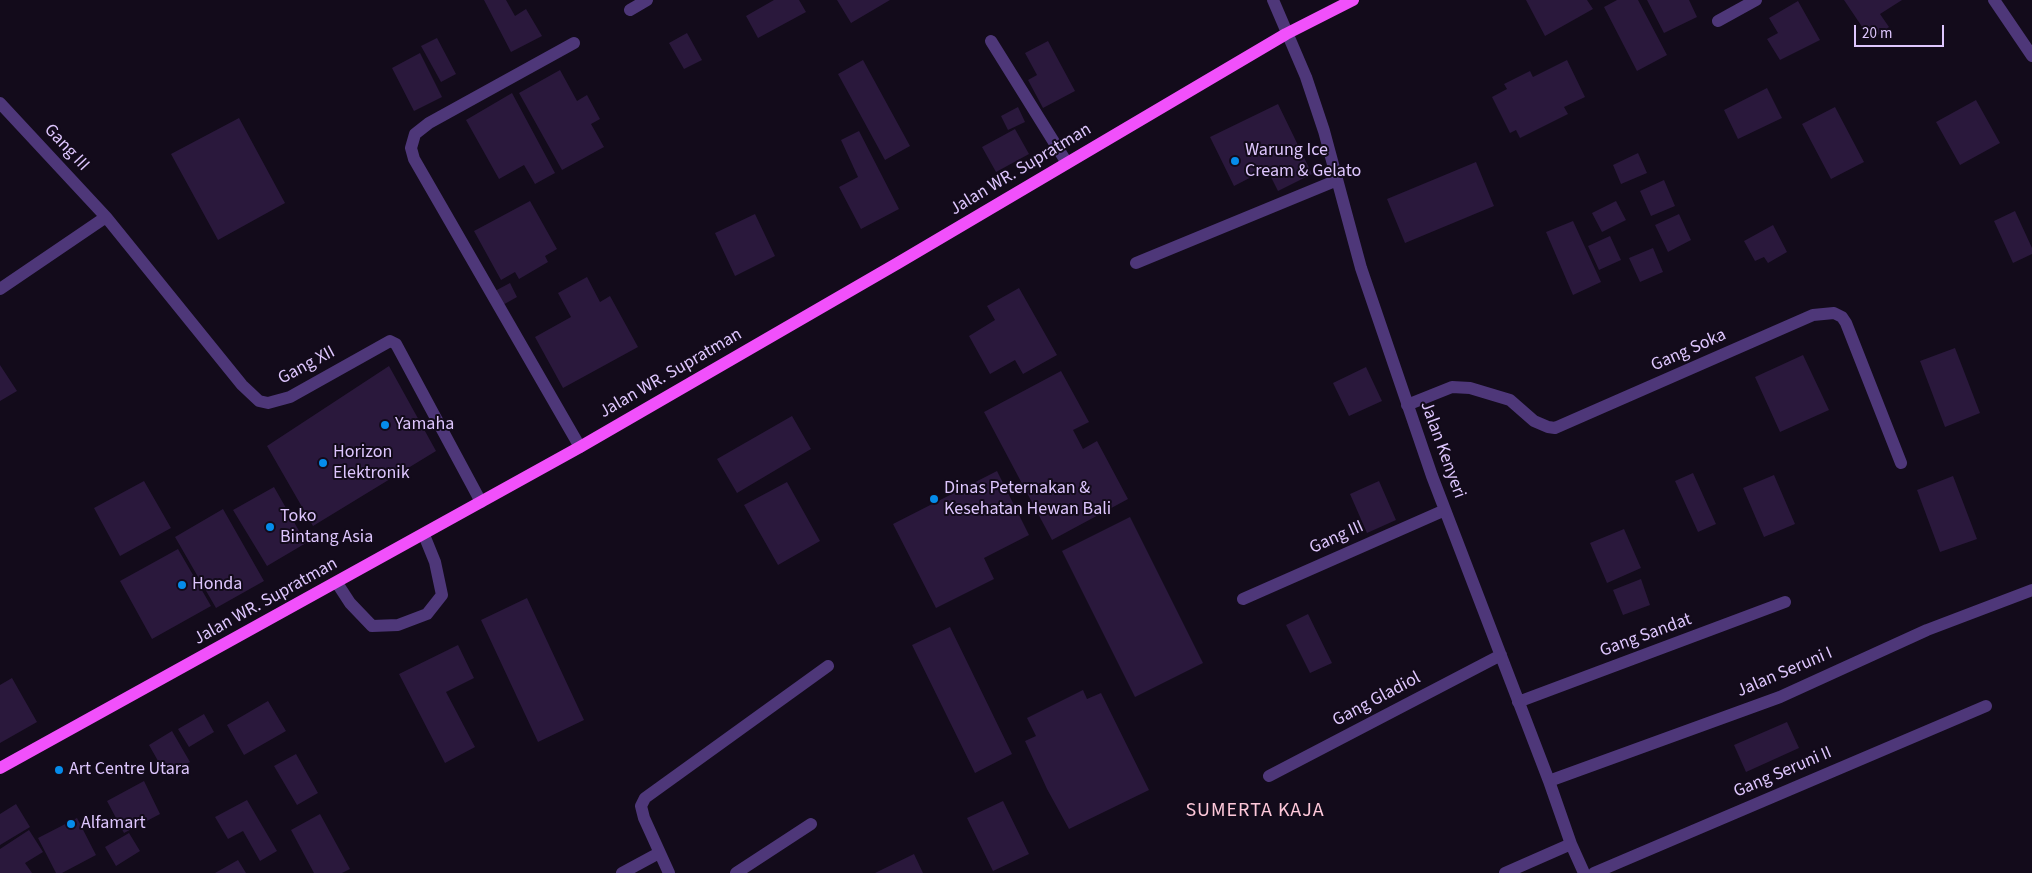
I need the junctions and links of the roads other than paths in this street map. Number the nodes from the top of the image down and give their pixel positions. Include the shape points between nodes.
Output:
1 (647, 0) edge
2 (1273, 0) edge
3 (1353, 0) edge
4 (1756, 0) edge
5 (1994, 0) edge
6 (630, 10) dead end
7 (1718, 20) dead end
8 (1286, 34) junction
9 (991, 41) dead end
10 (574, 43) dead end
11 (2032, 56) edge
12 (0, 103) edge
13 (1067, 163) junction
14 (1336, 181) junction
15 (106, 217) junction
16 (1136, 263) dead end
17 (0, 289) edge
18 (1407, 405) junction
19 (580, 447) junction
20 (1901, 463) dead end
21 (481, 502) junction
22 (1445, 510) junction
23 (424, 535) junction
24 (337, 583) junction
25 (2032, 590) edge
26 (1243, 599) dead end
27 (1785, 602) dead end
28 (1501, 654) junction
29 (828, 666) dead end
30 (1518, 702) junction
31 (1986, 706) dead end
32 (0, 768) edge
33 (1269, 776) dead end
34 (1549, 781) junction
35 (811, 824) dead end
36 (1571, 844) junction
37 (659, 852) junction
38 (622, 873) edge
39 (669, 873) edge
40 (736, 873) edge
41 (1505, 873) edge
42 (1584, 873) edge
43 (1594, 873) edge

1 - 6 street
2 - 8 street, Jalan Kenyeri
3 - 8 main road, Jalan WR. Supratman
4 - 7 street
5 - 11 street
8 - 13 main road, Jalan WR. Supratman
8 - 14 street, Jalan Kenyeri via 1306,76
9 - 13 street
10 - 19 street via 429,123 415,134 411,148 414,159
12 - 15 street, Gang III
13 - 19 main road, Jalan WR. Supratman
14 - 16 street
14 - 18 street, Jalan Kenyeri
15 - 17 street
15 - 21 street, Gang XII via 242,385 259,401 268,403 290,397 390,341 396,344
18 - 20 street, Gang Soka via 1452,387 1470,388 1510,400 1534,421 1555,428 1813,315 1834,313 1846,323
18 - 22 street, Jalan Kenyeri
19 - 21 main road, Jalan WR. Supratman
21 - 23 main road, Jalan WR. Supratman
22 - 26 street, Gang III
22 - 28 street, Jalan Kenyeri
23 - 24 main road, Jalan WR. Supratman
23 - 24 street via 435,562 442,594 427,614 398,625 372,626 350,603
24 - 32 main road, Jalan WR. Supratman
25 - 34 street, Jalan Seruni I via 1927,630 1780,697
27 - 30 street, Gang Sandat
28 - 30 street, Jalan Kenyeri
28 - 33 street, Gang Gladiol
29 - 37 street via 645,798 642,813
30 - 34 street, Jalan Kenyeri
31 - 43 street, Gang Seruni II
34 - 36 street, Jalan Kenyeri
35 - 40 street
36 - 41 street
36 - 42 street, Jalan Kenyeri
37 - 38 street
37 - 39 street

